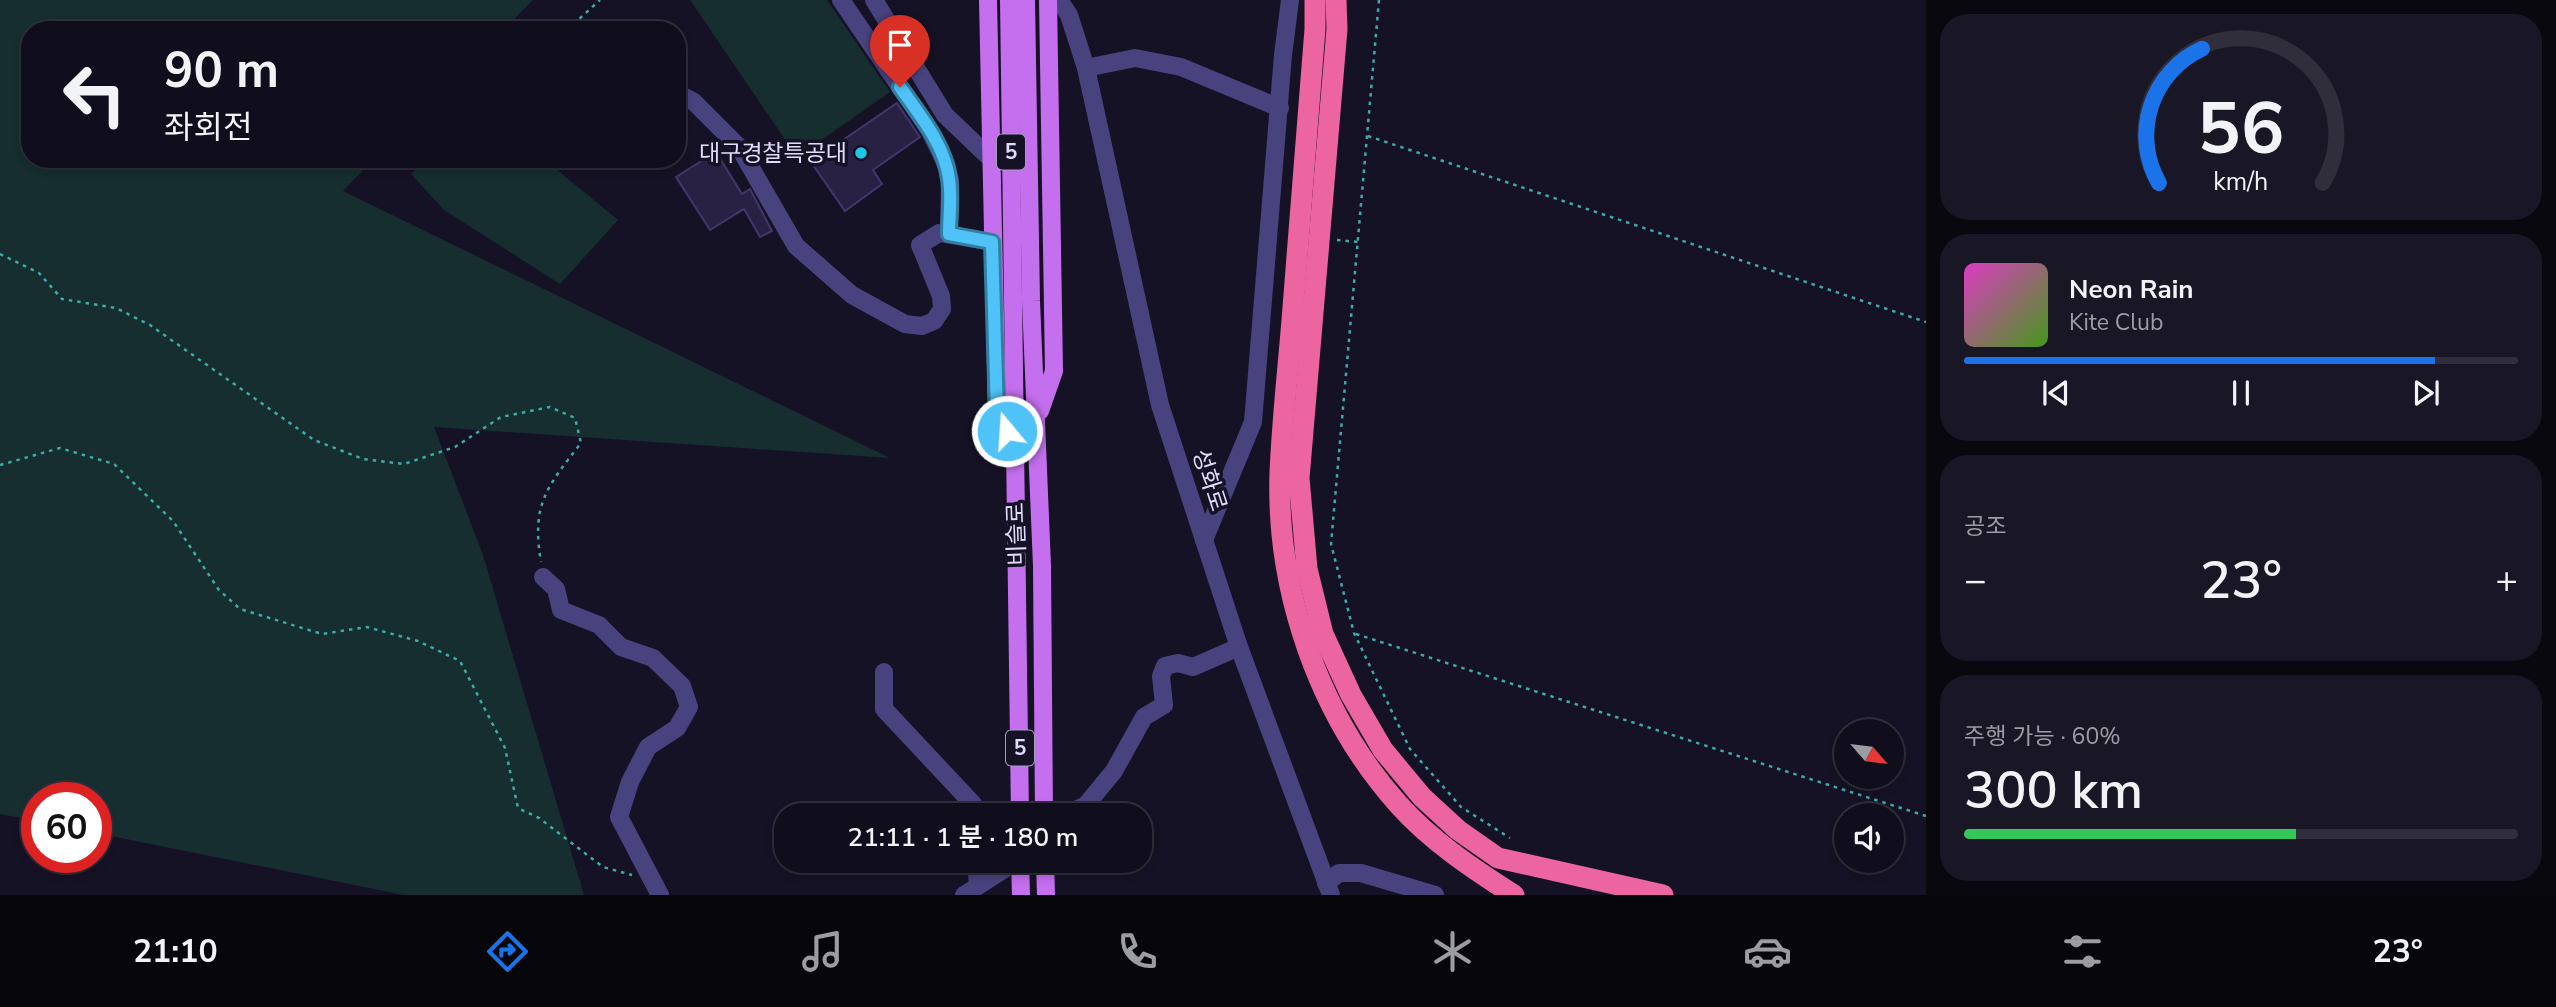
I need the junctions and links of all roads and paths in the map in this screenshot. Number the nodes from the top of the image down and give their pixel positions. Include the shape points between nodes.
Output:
1 (600, 0) edge
2 (841, 0) edge
3 (874, 0) edge
4 (988, 0) edge
5 (1009, 0) edge
6 (1026, 0) edge
7 (1048, 0) edge
8 (1290, 0) edge
9 (1315, 0) edge
10 (1336, 0) edge
11 (1379, 0) edge
12 (1066, 5) edge
13 (577, 21) edge
14 (1086, 68) junction
15 (686, 98) edge
16 (1280, 108) junction
17 (1367, 136) junction
18 (989, 158) junction
19 (949, 234) junction
20 (1334, 240) dead end
21 (992, 242) junction
22 (1358, 242) junction
23 (0, 254) edge
24 (1023, 302) junction
25 (1926, 322) edge
26 (1037, 421) junction
27 (1017, 447) junction
28 (0, 465) edge
29 (1204, 540) junction
30 (543, 577) joint
31 (1354, 633) junction
32 (1239, 647) junction
33 (884, 672) dead end
34 (972, 803) edge
35 (1020, 803) edge
36 (1044, 803) edge
37 (1088, 803) edge
38 (1926, 816) edge
39 (1510, 838) dead end
40 (999, 873) edge
41 (1020, 873) edge
42 (1045, 873) edge
43 (656, 888) edge
44 (1329, 889) edge
45 (971, 890) edge
46 (1021, 895) edge
47 (1046, 895) edge
48 (1435, 895) edge
49 (1514, 895) edge
50 (1663, 895) edge

1 - 13 path
2 - 19 street via 930,131 946,164
3 - 18 street via 945,115
4 - 18 main road
5 - 24 main road, 비슬로 / 5
6 - 24 main road, 비슬로 / 5
7 - 26 main road via 1054,371
8 - 16 street
9 - 49 highway via 1280,475 1287,572 1303,637 1328,700 1358,749 1398,803 1436,841
10 - 50 highway via 1298,478 1307,569 1324,634 1351,695 1383,750 1422,797 1458,830 1498,858
11 - 17 path
12 - 14 street, 성화로
14 - 16 street via 1135,58 1181,66
14 - 29 street, 성화로 via 1160,405
15 - 19 street via 739,147 796,246 852,295 905,324 922,326 934,321 942,309 920,245 939,233
16 - 29 street via 1254,422
17 - 22 path
17 - 25 path
18 - 21 main road
19 - 21 street
20 - 22 path
21 - 27 main road via 997,414
22 - 31 path via 1331,544
23 - 30 path via 39,273 62,299 116,308 150,325 314,440 363,460 404,464 455,447 501,417 550,407 575,418 580,443 548,486 538,513
24 - 26 main road, 비슬로 / 5
24 - 27 main road, 비슬로 / 5
26 - 36 main road, 비슬로 / 5
27 - 35 main road, 비슬로 / 5
28 - 43 path via 60,448 114,464 173,521 219,590 240,609 322,634 367,627 418,641 460,661 505,748 518,808 539,818 603,867
29 - 32 street, 성화로
30 - 43 street via 556,589 561,610 599,625 621,648 653,658 682,686 689,707 677,728 648,747 619,817
31 - 38 path
31 - 39 path via 1410,749 1461,807
32 - 37 street via 1193,667 1165,666 1161,676 1164,705 1144,717 1114,771
32 - 44 street, 성화로
33 - 34 street via 884,709
40 - 45 street
41 - 46 main road
42 - 47 main road
44 - 48 street via 1339,873 1362,873

